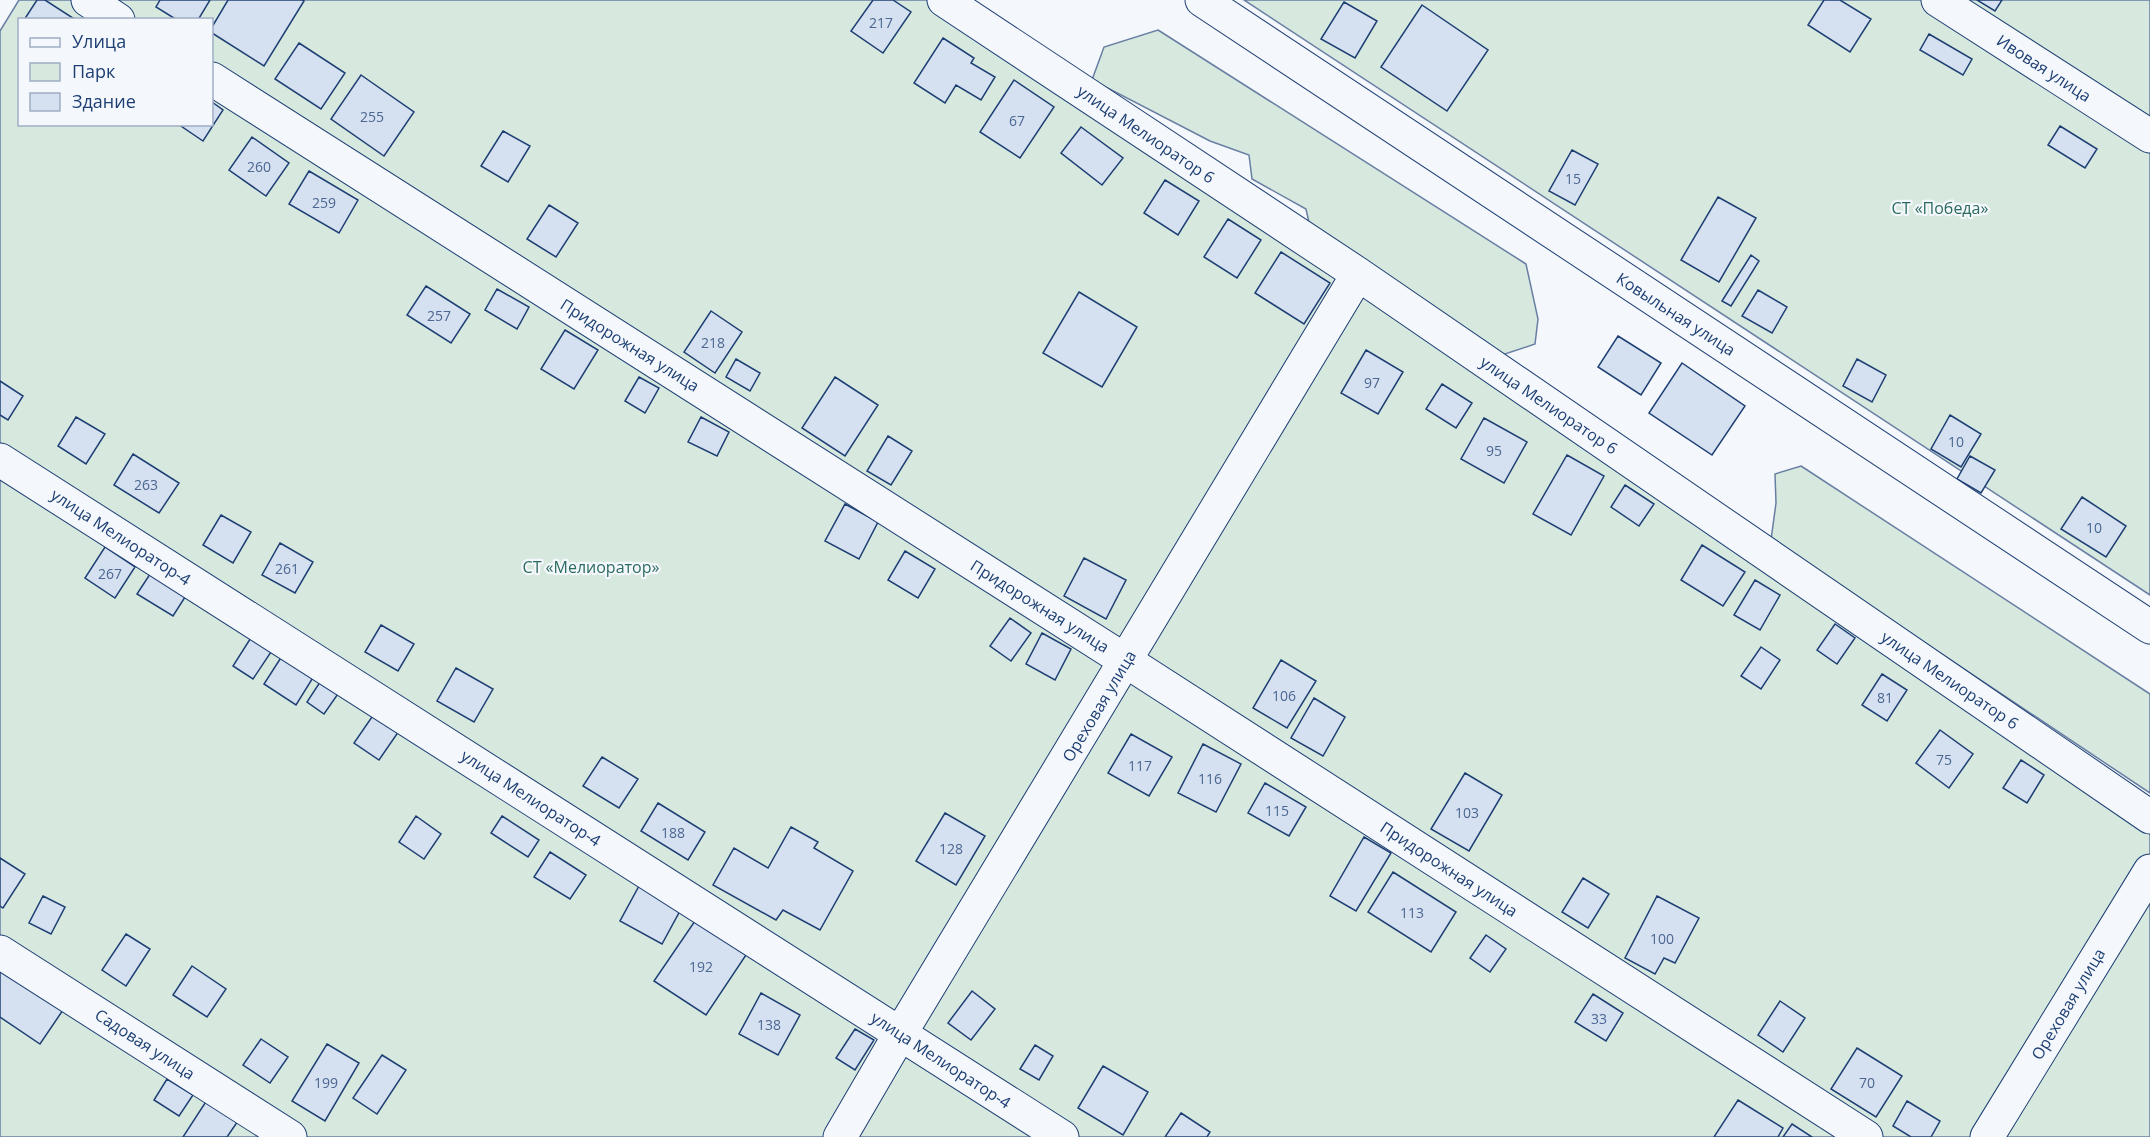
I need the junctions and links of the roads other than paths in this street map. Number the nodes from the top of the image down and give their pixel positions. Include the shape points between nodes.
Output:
1 (88, 0) edge
2 (944, 0) edge
3 (1202, 0) edge
4 (1938, 0) edge
5 (115, 18) edge
6 (213, 80) edge
7 (2150, 136) edge
8 (1358, 274) junction
9 (0, 460) edge
10 (2150, 627) edge
11 (1126, 661) junction
12 (2150, 817) edge
13 (2150, 871) edge
14 (0, 952) edge
15 (900, 1034) junction
16 (290, 1137) edge
17 (840, 1137) edge
18 (1062, 1137) edge
19 (1866, 1137) edge
20 (1987, 1137) edge

1 - 5 street
2 - 8 street, улица Мелиоратор 6
3 - 10 street, Ковыльная улица
4 - 7 street, Ивовая улица
6 - 11 street, Придорожная улица
8 - 11 street, Ореховая улица
8 - 12 street, улица Мелиоратор 6
9 - 15 street, улица Мелиоратор-4
11 - 15 street, Ореховая улица
11 - 19 street, Придорожная улица
13 - 20 street, Ореховая улица
14 - 16 street, Садовая улица
15 - 17 street, Ореховая улица
15 - 18 street, улица Мелиоратор-4

